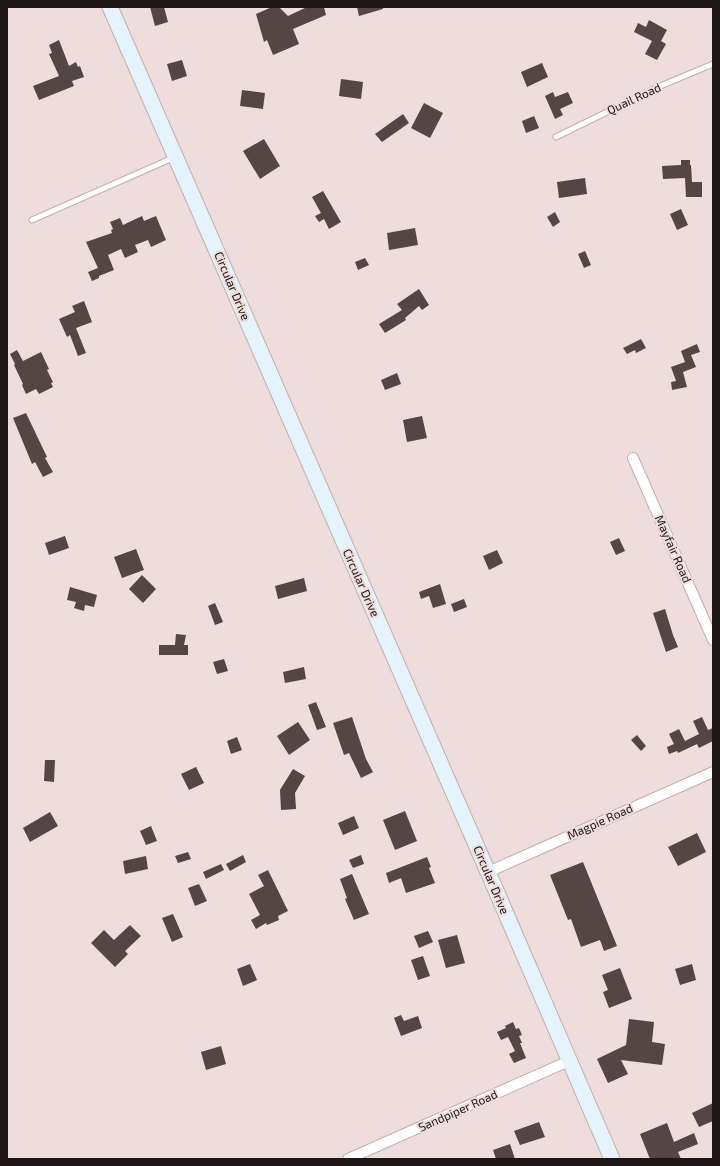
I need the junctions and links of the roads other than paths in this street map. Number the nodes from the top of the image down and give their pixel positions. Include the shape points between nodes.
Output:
1 (110, 7) edge
2 (713, 64) edge
3 (556, 137) dead end
4 (176, 157) junction
5 (32, 220) dead end
6 (633, 458) dead end
7 (713, 640) edge
8 (713, 772) edge
9 (488, 872) junction
10 (569, 1061) junction
11 (348, 1159) edge
12 (612, 1159) edge

1 - 4 street, Circular Drive
2 - 3 lane, Quail Road
4 - 5 lane
4 - 9 street, Circular Drive
6 - 7 street, Mayfair Road
8 - 9 street, Magpie Road
9 - 10 street, Circular Drive
10 - 11 street, Sandpiper Road
10 - 12 street, Circular Drive

